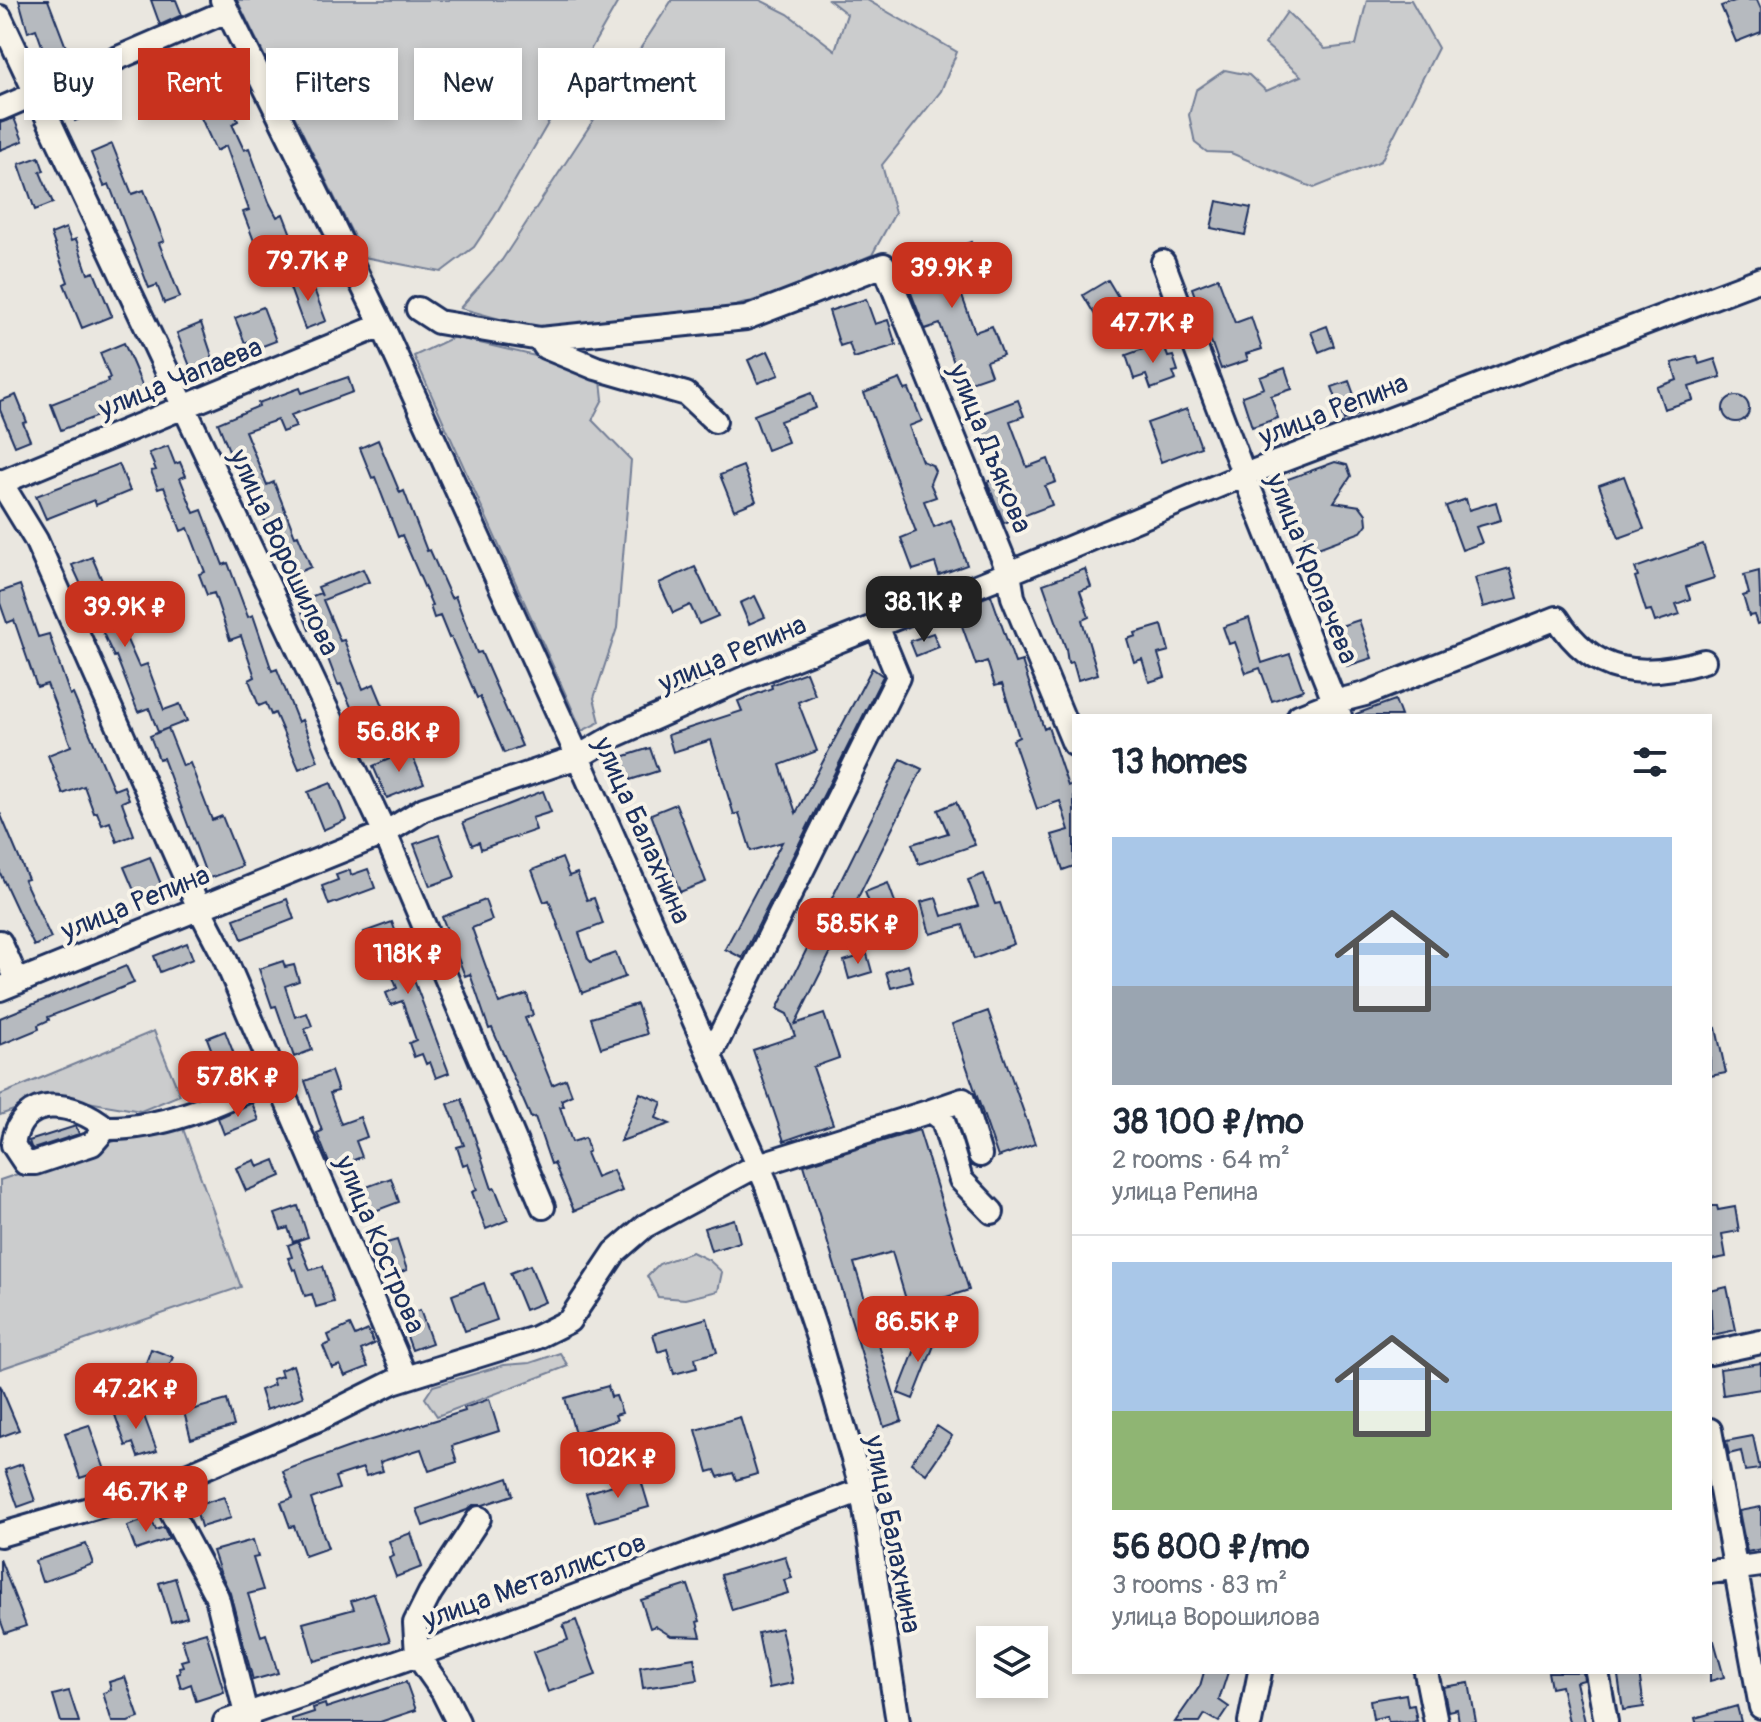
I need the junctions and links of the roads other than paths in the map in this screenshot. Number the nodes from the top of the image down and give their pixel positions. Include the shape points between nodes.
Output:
1 (224, 5) edge
2 (0, 17) edge
3 (122, 53) edge
4 (24, 68) edge
5 (24, 99) edge
6 (0, 109) edge
7 (48, 120) edge
8 (1163, 262) dead end
9 (1761, 279) edge
10 (418, 309) dead end
11 (382, 325) junction
12 (540, 339) junction
13 (182, 408) junction
14 (715, 421) dead end
15 (1244, 475) junction
16 (0, 482) edge
17 (1009, 573) junction
18 (877, 626) junction
19 (1704, 661) dead end
20 (1337, 709) edge
21 (1310, 714) edge
22 (1072, 739) edge
23 (578, 757) junction
24 (385, 833) junction
25 (199, 908) junction
26 (0, 942) edge
27 (9, 986) edge
28 (710, 1056) junction
29 (276, 1077) junction
30 (931, 1111) junction
31 (106, 1128) dead end
32 (980, 1155) dead end
33 (758, 1165) junction
34 (543, 1207) dead end
35 (992, 1212) dead end
36 (1761, 1342) edge
37 (1712, 1353) edge
38 (406, 1378) junction
39 (1712, 1441) edge
40 (158, 1487) junction
41 (862, 1490) junction
42 (479, 1518) dead end
43 (1, 1532) edge
44 (1761, 1565) edge
45 (1736, 1568) junction
46 (1712, 1572) edge
47 (417, 1655) junction
48 (1260, 1674) edge
49 (1426, 1674) edge
50 (1597, 1674) edge
51 (1761, 1707) edge
52 (247, 1718) edge
53 (225, 1722) edge
54 (458, 1722) edge
55 (898, 1722) edge
56 (1250, 1722) edge
57 (1436, 1722) edge
58 (1606, 1722) edge

1 - 3 street
1 - 11 street, улица Балахнина
2 - 4 street, улица Ворошилова
5 - 6 street
7 - 13 street, улица Ворошилова
8 - 15 street, улица Кропачева
9 - 15 street, улица Репина
10 - 12 street via 438,322
11 - 13 street, улица Чапаева
11 - 23 street, улица Балахнина
12 - 14 street via 545,347 596,368 686,394
12 - 17 street, улица Дъякова via 746,318 884,265
13 - 16 street, улица Чапаева
13 - 24 street, улица Ворошилова
15 - 17 street, улица Репина
15 - 20 street, улица Кропачева
16 - 25 street, улица Кострова via 36,540
17 - 18 street, улица Репина
17 - 22 street, улица Дъякова via 1013,597
18 - 23 street, улица Репина via 740,680
18 - 28 street via 898,677
19 - 20 street via 1676,669 1632,671 1600,662 1570,640 1557,618
20 - 21 street
23 - 24 street, улица Репина via 424,809
23 - 28 street, улица Балахнина
24 - 25 street, улица Репина
24 - 34 street, улица Ворошилова
25 - 27 street, улица Репина
25 - 29 street, улица Кострова
26 - 27 street
28 - 33 street, улица Балахнина
29 - 31 street via 190,1114
29 - 38 street, улица Кострова
30 - 32 street via 963,1100
30 - 33 street
30 - 35 street via 943,1120 961,1180
33 - 38 street via 645,1226 615,1252 569,1321 535,1338
33 - 41 street, улица Балахнина via 817,1335
36 - 37 street
38 - 40 street
39 - 45 street
40 - 43 street
40 - 52 street via 217,1597
41 - 47 street, улица Металлистов
41 - 55 street, улица Балахнина
42 - 47 street via 415,1623
44 - 45 street
45 - 46 street
45 - 51 street
47 - 52 street, улица Металлистов
47 - 54 street
48 - 56 street
49 - 57 street
50 - 58 street
52 - 53 street, улица Металлистов

